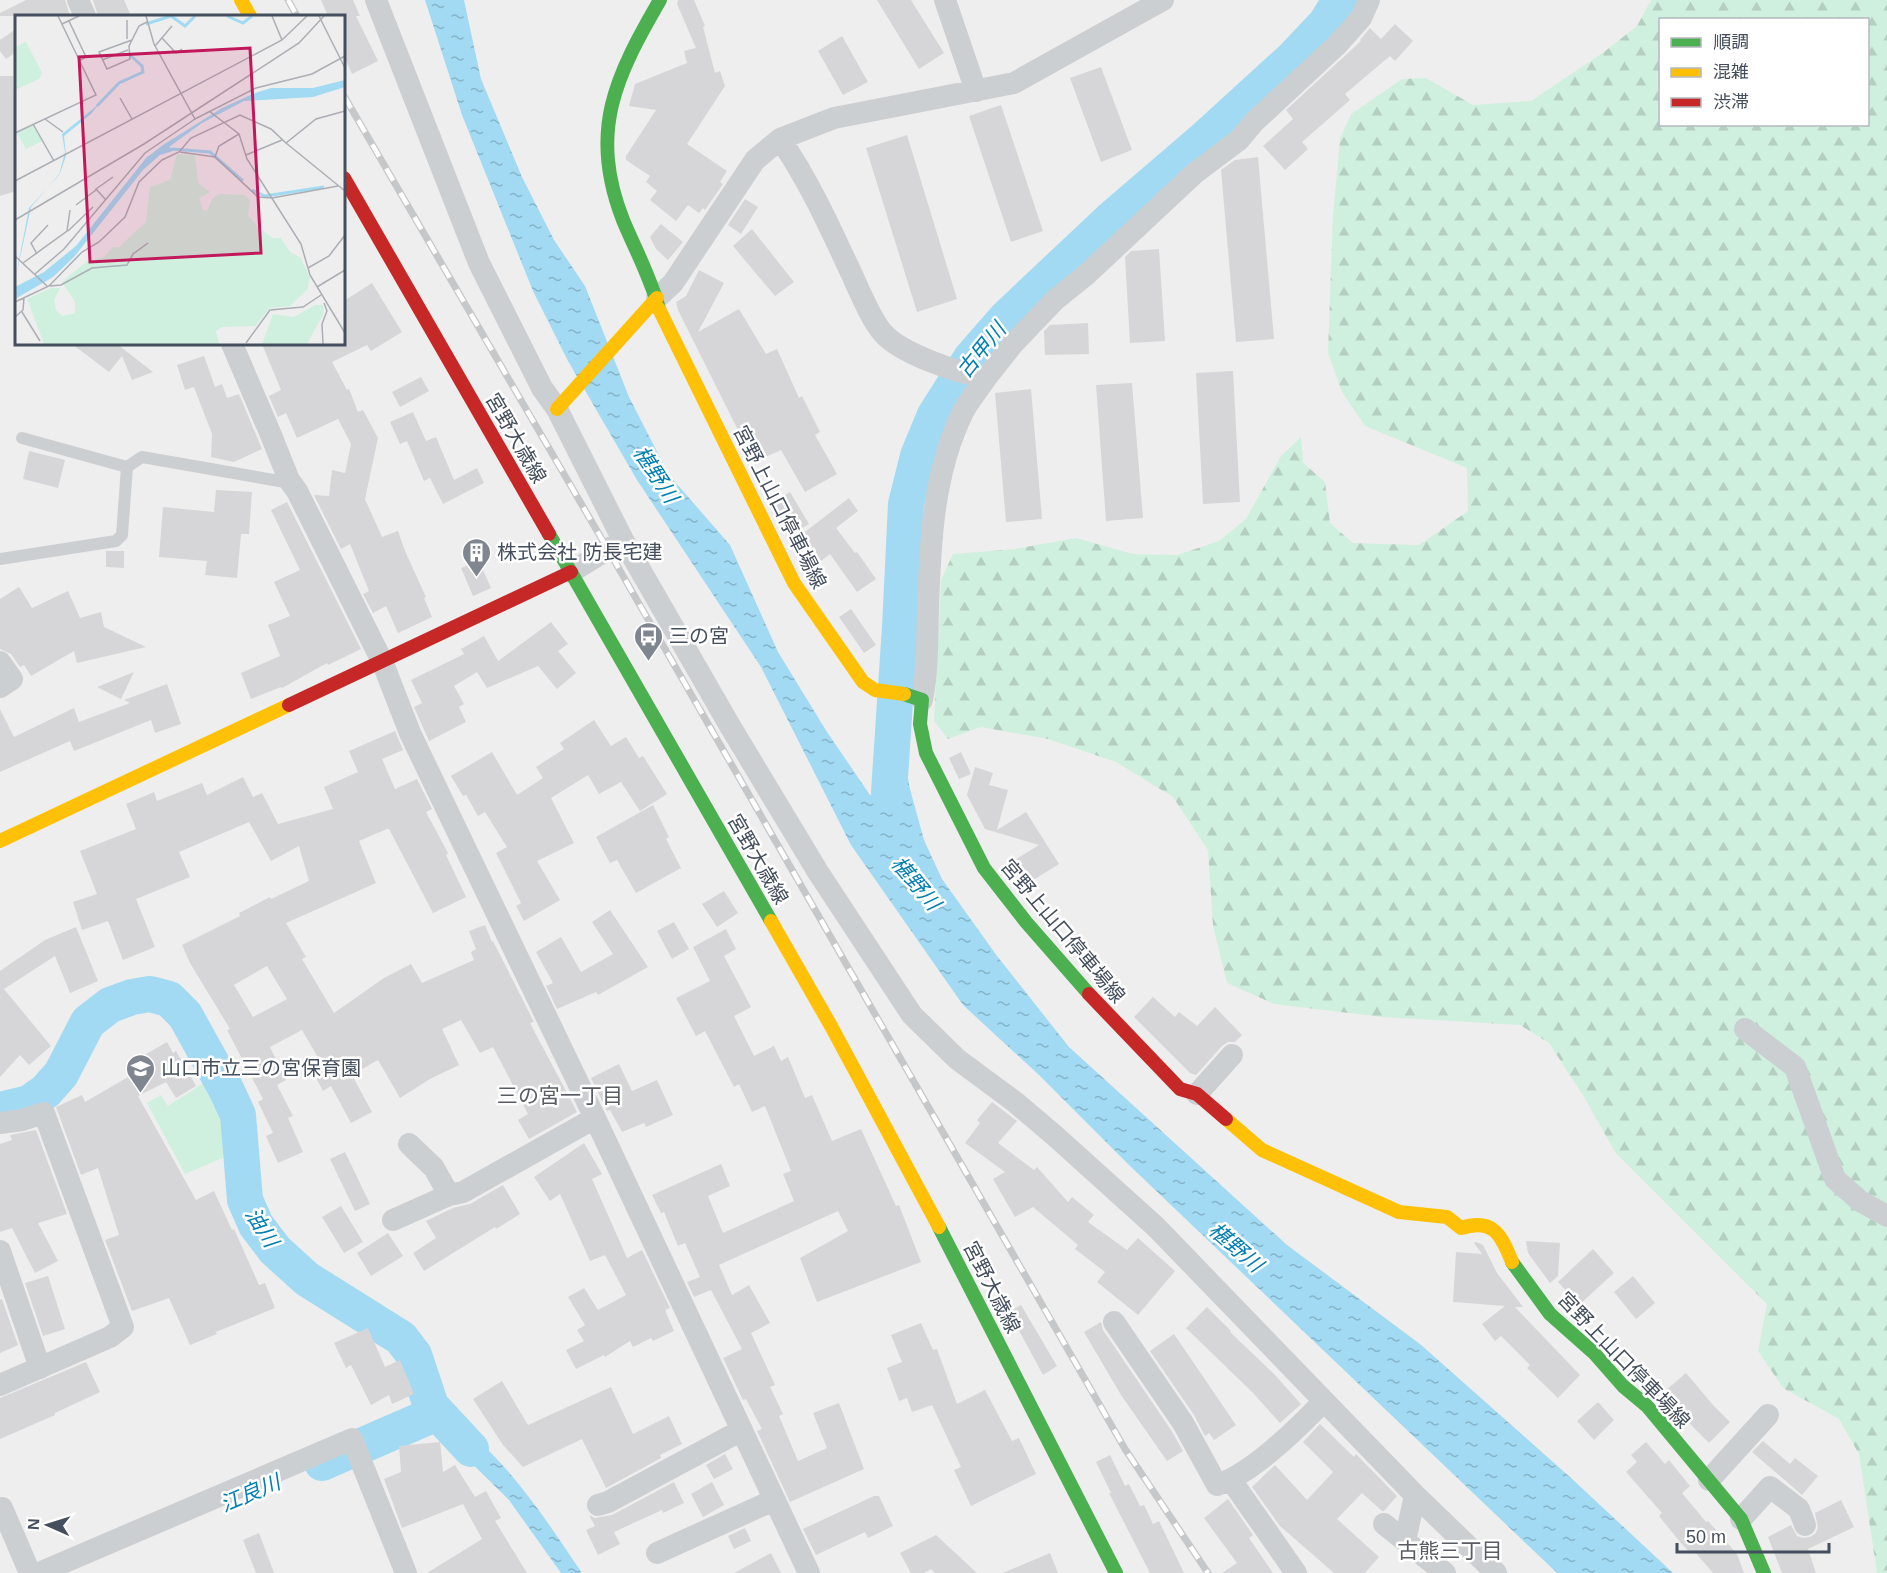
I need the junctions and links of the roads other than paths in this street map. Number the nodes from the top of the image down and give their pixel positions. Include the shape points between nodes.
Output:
1 (78, 0) edge
2 (241, 0) edge
3 (376, 0) edge
4 (660, 0) edge
5 (945, 0) edge
6 (1163, 0) edge
7 (1369, 0) edge
8 (85, 15) edge
9 (249, 15) edge
10 (976, 91) junction
11 (780, 139) junction
12 (345, 180) edge
13 (653, 303) junction
14 (232, 345) edge
15 (982, 378) junction
16 (562, 405) junction
17 (22, 438) dead end
18 (127, 467) junction
19 (291, 483) junction
20 (623, 540) junction
21 (0, 559) edge
22 (572, 572) junction
23 (382, 661) junction
24 (0, 662) edge
25 (0, 687) edge
26 (917, 697) junction
27 (0, 841) edge
28 (1744, 1029) dead end
29 (1232, 1055) dead end
30 (1197, 1094) junction
31 (595, 1118) junction
32 (0, 1123) edge
33 (409, 1144) dead end
34 (449, 1195) junction
35 (1887, 1216) edge
36 (393, 1220) dead end
37 (0, 1251) edge
38 (1114, 1322) dead end
39 (40, 1368) junction
40 (0, 1385) edge
41 (1324, 1401) junction
42 (1768, 1415) dead end
43 (742, 1430) junction
44 (1232, 1480) junction
45 (1709, 1480) junction
46 (1415, 1495) junction
47 (774, 1500) junction
48 (598, 1505) dead end
49 (0, 1509) edge
50 (1806, 1511) dead end
51 (1742, 1519) junction
52 (1384, 1524) dead end
53 (1405, 1541) junction
54 (657, 1553) dead end
55 (1290, 1571) edge
56 (1114, 1572) edge
57 (30, 1573) edge
58 (39, 1573) edge
59 (406, 1573) edge
60 (809, 1573) edge
61 (1445, 1573) edge
62 (1496, 1573) edge
63 (1764, 1573) edge

1 - 8 street
2 - 9 main road
3 - 16 street via 479,263 542,388
4 - 13 main road, 宮野上山口停車場線 via 615,89 608,129 609,174
5 - 10 street
6 - 10 street via 1014,83
7 - 15 street via 1361,18 1338,44 1239,140 1196,173 1054,300
10 - 11 street via 834,118
11 - 13 street via 755,160 673,283
11 - 15 street via 800,167 882,333 902,349
12 - 22 main road, 宮野大歳線
13 - 16 main road
13 - 26 main road, 宮野上山口停車場線 via 794,583 868,687
14 - 19 street
15 - 26 street via 953,435 940,480 930,550 927,650
16 - 20 street
17 - 18 lane
18 - 19 lane via 142,457
18 - 21 lane via 122,535 116,541
19 - 23 street
20 - 22 street
20 - 41 street via 812,862 912,1015 957,1059 1038,1122 1156,1227
22 - 23 main road
22 - 56 main road, 宮野大歳線 via 924,1197
23 - 27 main road
23 - 31 street via 410,733
24 - 25 street via 12,679
26 - 30 main road, 宮野上山口停車場線 via 926,753 984,868 1107,1015 1180,1089
28 - 35 street via 1794,1066 1835,1179 1860,1201
29 - 30 street
30 - 45 main road, 宮野上山口停車場線 via 1262,1150 1399,1212 1447,1216 1461,1228 1477,1223 1495,1230 1512,1262 1550,1314 1647,1406
31 - 34 street via 463,1192
31 - 43 street
32 - 39 street via 44,1113 123,1327 110,1337
33 - 34 street via 434,1168
34 - 36 street
37 - 39 street
38 - 44 street via 1183,1423 1217,1485
39 - 40 street
41 - 44 street via 1298,1429
41 - 46 street
42 - 45 street
43 - 47 street
43 - 48 street
44 - 55 street
45 - 51 main road, 宮野上山口停車場線
46 - 53 street
46 - 62 street
47 - 54 street
47 - 60 street
49 - 57 street
50 - 51 street via 1770,1487
51 - 63 main road, 宮野上山口停車場線
52 - 53 street
53 - 61 street
58 - 59 street via 352,1439

